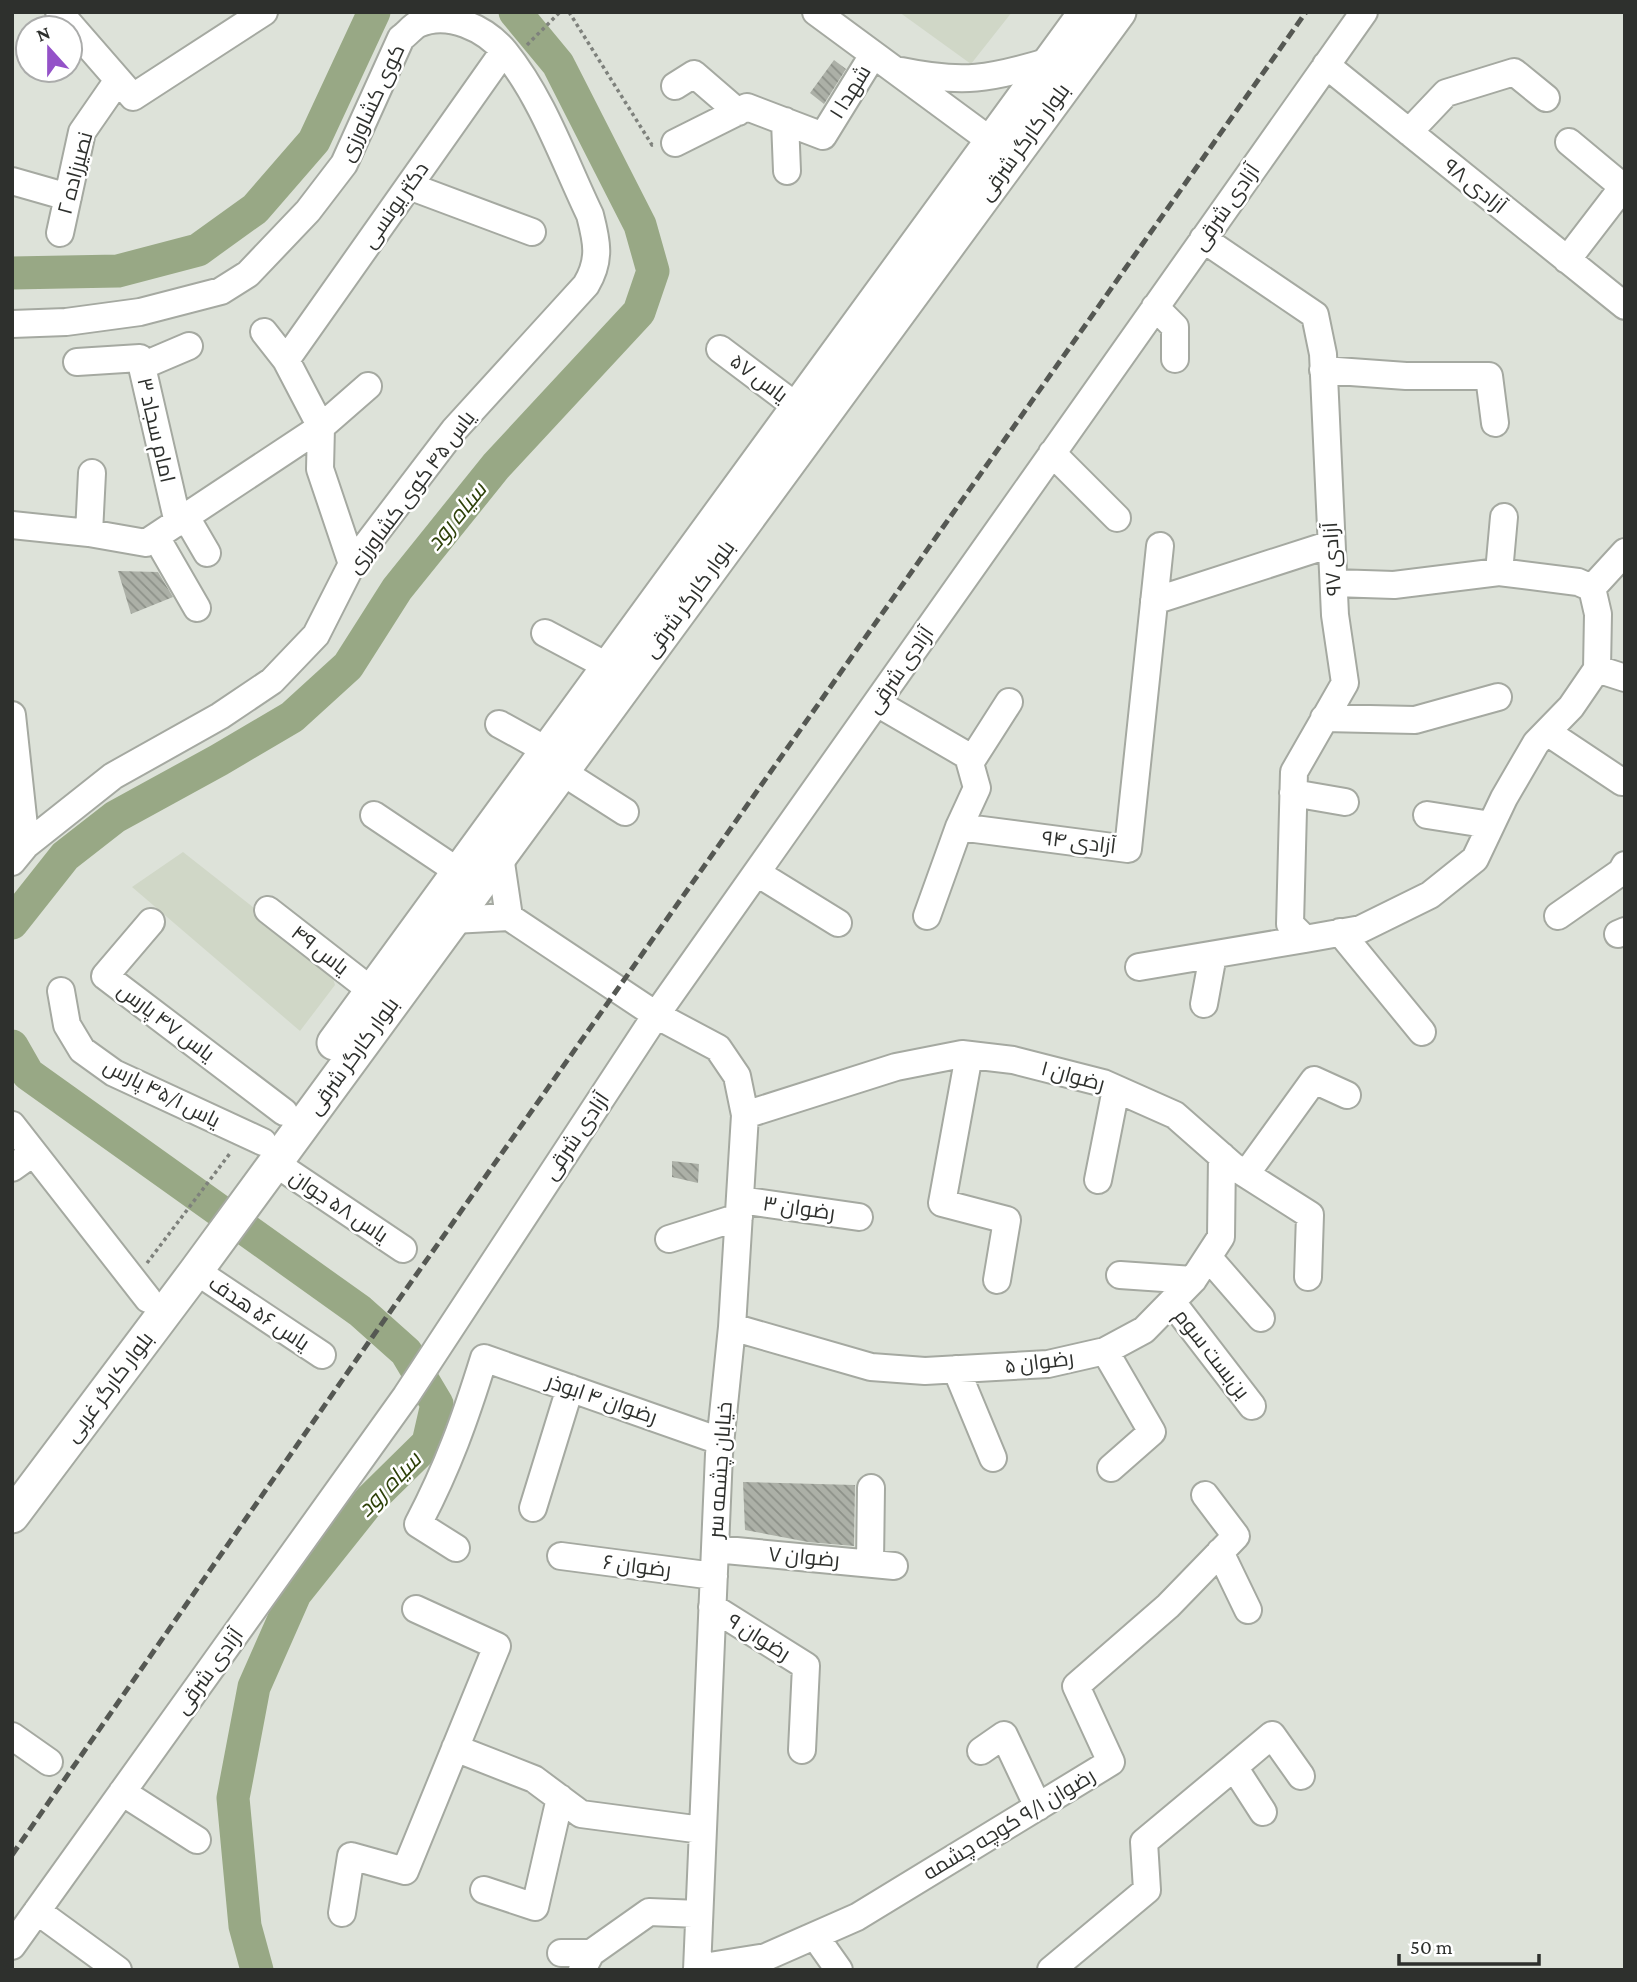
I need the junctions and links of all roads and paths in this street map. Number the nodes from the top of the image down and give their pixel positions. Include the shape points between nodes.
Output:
1 (59, 12) edge
2 (264, 12) edge
3 (560, 12) edge
4 (569, 12) edge
5 (816, 12) edge
6 (1086, 12) edge
7 (1119, 12) edge
8 (1364, 12) edge
9 (507, 56) junction
10 (1050, 61) junction
11 (883, 62) junction
12 (1325, 65) junction
13 (690, 71) dead end
14 (125, 88) junction
15 (1546, 98) dead end
16 (738, 112) junction
17 (785, 121) junction
18 (1409, 132) junction
19 (991, 141) junction
20 (1569, 142) dead end
21 (675, 143) joint
22 (1616, 168) edge
23 (787, 171) dead end
24 (12, 181) edge
25 (409, 186) junction
26 (68, 197) junction
27 (590, 215) joint
28 (532, 232) dead end
29 (60, 233) dead end
30 (1203, 239) junction
31 (1567, 260) junction
32 (1625, 306) edge
33 (1156, 307) junction
34 (12, 324) edge
35 (264, 332) dead end
36 (189, 346) dead end
37 (720, 349) dead end
38 (1175, 359) dead end
39 (286, 360) junction
40 (76, 362) dead end
41 (142, 366) junction
42 (1323, 370) junction
43 (368, 386) dead end
44 (797, 407) junction
45 (1495, 424) dead end
46 (321, 428) junction
47 (1052, 453) junction
48 (92, 473) dead end
49 (1504, 517) dead end
50 (1117, 518) dead end
51 (12, 525) edge
52 (173, 525) junction
53 (89, 533) junction
54 (1331, 544) junction
55 (1160, 546) dead end
56 (1625, 552) edge
57 (207, 553) dead end
58 (352, 564) junction
59 (1499, 572) junction
60 (688, 579) junction
61 (1334, 583) junction
62 (1592, 588) junction
63 (1154, 601) junction
64 (197, 608) dead end
65 (545, 633) dead end
66 (609, 667) junction
67 (1597, 669) junction
68 (1625, 678) edge
69 (1498, 697) dead end
70 (1009, 702) dead end
71 (877, 703) junction
72 (1324, 718) junction
73 (13, 723) edge
74 (499, 724) dead end
75 (1547, 732) junction
76 (554, 760) junction
77 (970, 763) junction
78 (1622, 782) dead end
79 (1293, 793) junction
80 (1345, 802) dead end
81 (625, 813) dead end
82 (373, 815) dead end
83 (1427, 815) dead end
84 (1492, 825) junction
85 (959, 827) junction
86 (19, 853) edge
87 (500, 856) junction
88 (1625, 865) edge
89 (459, 872) junction
90 (757, 873) junction
91 (268, 910) dead end
92 (928, 916) dead end
93 (1558, 916) dead end
94 (509, 917) junction
95 (453, 920) junction
96 (151, 922) dead end
97 (838, 923) dead end
98 (1297, 932) junction
99 (1340, 932) junction
100 (1213, 955) junction
101 (1139, 967) dead end
102 (61, 991) dead end
103 (372, 991) junction
104 (1204, 1004) dead end
105 (656, 1015) junction
106 (1422, 1032) dead end
107 (969, 1055) junction
108 (1116, 1089) junction
109 (1347, 1095) dead end
110 (284, 1112) junction
111 (745, 1115) junction
112 (12, 1125) edge
113 (1222, 1156) junction
114 (23, 1160) edge
115 (254, 1162) junction
116 (1246, 1174) junction
117 (1098, 1181) dead end
118 (739, 1208) junction
119 (859, 1217) dead end
120 (669, 1240) dead end
121 (403, 1249) dead end
122 (188, 1255) junction
123 (1208, 1257) junction
124 (1120, 1275) dead end
125 (1308, 1277) dead end
126 (997, 1280) dead end
127 (1193, 1280) junction
128 (148, 1299) junction
129 (1172, 1302) junction
130 (1261, 1318) dead end
131 (732, 1326) junction
132 (1105, 1351) junction
133 (322, 1355) dead end
134 (956, 1369) junction
135 (570, 1388) junction
136 (1252, 1406) dead end
137 (720, 1441) junction
138 (993, 1458) dead end
139 (1111, 1468) dead end
140 (12, 1479) edge
141 (871, 1488) dead end
142 (1205, 1495) dead end
143 (533, 1508) dead end
144 (12, 1516) edge
145 (456, 1548) dead end
146 (715, 1549) junction
147 (1220, 1552) junction
148 (561, 1556) dead end
149 (714, 1576) junction
150 (712, 1607) junction
151 (416, 1609) dead end
152 (1248, 1610) dead end
153 (12, 1735) edge
154 (454, 1748) junction
155 (802, 1750) dead end
156 (981, 1751) dead end
157 (49, 1762) dead end
158 (1234, 1767) junction
159 (1301, 1776) dead end
160 (122, 1792) junction
161 (560, 1798) junction
162 (1038, 1807) junction
163 (1263, 1812) dead end
164 (702, 1830) junction
165 (197, 1840) dead end
166 (484, 1890) dead end
167 (37, 1911) junction
168 (342, 1913) dead end
169 (699, 1914) junction
170 (815, 1936) junction
171 (12, 1946) edge
172 (561, 1953) dead end
173 (586, 1961) edge
174 (697, 1969) edge
175 (118, 1970) edge
176 (839, 1970) edge
177 (1051, 1970) edge

1 - 14 street
2 - 14 street
3 - 9 path
4 - 21 path via 652,145
5 - 11 street
6 - 10 main road, بلوار کارگر شرقی
7 - 60 main road, بلوار کارگر شرقی
8 - 12 street, آزادی شرقی
9 - 25 street, دکتر یونسی
9 - 27 street, کوی کشاورزی via 526,80
9 - 34 street, کوی کشاورزی via 483,33 457,21 418,24 401,38 344,164 308,211 248,274 221,291 140,312
10 - 11 street via 1006,75 969,80 933,78
10 - 19 main road, بلوار کارگر شرقی
11 - 17 street, شهدا ۱ via 823,136
11 - 19 street
12 - 18 street, آزادی ۹۸
12 - 30 street, آزادی شرقی
13 - 16 street
14 - 26 street, نصیرزاده ۲ via 82,132
15 - 18 street via 1514,72 1446,93
16 - 17 street, شهدا ۱ via 747,107
16 - 21 street
17 - 23 street
18 - 31 street, آزادی ۹۸
19 - 44 main road, بلوار کارگر شرقی
20 - 22 street
22 - 31 street via 1623,187
24 - 26 street
25 - 28 street
25 - 39 street, دکتر یونسی
26 - 29 street, نصیرزاده ۲
27 - 58 street, یاس ۴۵ کوی کشاورزی via 596,256 586,285 454,430
30 - 33 street, آزادی شرقی
30 - 42 street, آزادی ۹۷ via 1315,315
31 - 32 street, آزادی ۹۸
33 - 38 street via 1175,327
33 - 47 street, آزادی شرقی
35 - 39 street
36 - 41 street
37 - 44 street, یاس ۵۷
39 - 46 street
40 - 41 street, امام سجاد ۳ via 140,358
41 - 52 street, امام سجاد ۳
42 - 45 street via 1489,376
42 - 54 street, آزادی ۹۷
43 - 46 street
44 - 60 main road, بلوار کارگر شرقی
46 - 52 street
46 - 58 street via 320,469
47 - 50 street
47 - 71 street, آزادی شرقی
48 - 53 street
49 - 59 street
51 - 53 street
52 - 53 street via 146,543
52 - 57 street
52 - 64 street
54 - 61 street, آزادی ۹۷
54 - 63 street
55 - 63 street, آزادی ۹۴
56 - 62 street
58 - 86 street, یاس ۴۵ کوی کشاورزی via 316,635 272,681 113,776
59 - 61 street via 1394,585
59 - 62 street via 1578,582
60 - 66 main road, بلوار کارگر شرقی
60 - 76 main road, بلوار کارگر شرقی
61 - 72 street, آزادی ۹۷ via 1345,683
62 - 67 street via 1598,614
63 - 85 street, آزادی ۹۴ via 1128,849
65 - 66 street
66 - 76 main road, بلوار کارگر شرقی
67 - 68 street
67 - 75 street via 1572,707
69 - 72 street via 1415,720
70 - 77 street
71 - 77 street via 968,756
71 - 90 street, آزادی شرقی
72 - 79 street, آزادی ۹۷ via 1294,772
73 - 86 street
74 - 76 street
75 - 78 street
75 - 84 street via 1536,743
76 - 81 street
76 - 87 main road, بلوار کارگر شرقی
76 - 89 main road, بلوار کارگر شرقی
77 - 85 street via 977,788
79 - 80 street
79 - 98 street, آزادی ۹۷
82 - 89 street
83 - 84 street
84 - 99 street via 1475,859 1430,895 1361,929
85 - 92 street
87 - 94 street
87 - 95 main road, بلوار کارگر شرقی
88 - 93 street
89 - 103 main road, بلوار کارگر شرقی
90 - 97 street
90 - 105 street, آزادی شرقی
91 - 103 street, یاس ۴۹
94 - 95 street
94 - 105 street, خیابان چشمه سر
95 - 115 main road, بلوار کارگر شرقی
96 - 110 street, یاس ۴۷ پارس via 105,976
98 - 99 street
98 - 100 street
99 - 106 street
100 - 101 street
100 - 104 street
102 - 115 street, یاس ۴۵/۱ پارس via 68,1025 82,1050
103 - 110 main road, بلوار کارگر شرقی
105 - 111 street, خیابان چشمه سر via 718,1048 737,1076
105 - 160 street, آزادی شرقی via 406,1396
107 - 108 street, رضوان ۱ via 1013,1060
107 - 111 street, رضوان ۱ via 896,1067
107 - 126 street via 942,1203 1007,1220
108 - 113 street, رضوان ۱ via 1175,1115
108 - 117 street
109 - 116 street via 1314,1080
110 - 115 main road, بلوار کارگر شرقی
111 - 118 street, خیابان چشمه سر
112 - 114 street
113 - 116 street, رضوان ۱
113 - 123 street, رضوان ۵ via 1221,1237
114 - 128 street
115 - 121 street, یاس ۵۸ جوان
115 - 122 main road
115 - 122 path
116 - 125 street, رضوان ۱ via 1310,1214
118 - 119 street, رضوان ۳
118 - 120 street
118 - 131 street, خیابان چشمه سر
122 - 128 main road, بلوار کارگر غربی
122 - 133 street, یاس ۵۶ هدف
122 - 144 main road, بلوار کارگر غربی
123 - 127 street, رضوان ۵
123 - 130 street
124 - 127 street
127 - 129 street, رضوان ۵
128 - 140 main road, بلوار کارگر غربی
129 - 132 street, رضوان ۵ via 1144,1330
129 - 136 street, بن‌بست سوم
131 - 134 street, رضوان ۵ via 871,1367
131 - 137 street, خیابان چشمه سر
132 - 134 street, رضوان ۵ via 1048,1364
132 - 139 street via 1152,1432
134 - 138 street
135 - 137 street, رضوان ۴ ابوذر
135 - 143 street
135 - 145 street, رضوان ۴ ابوذر via 484,1358 461,1432 418,1524
137 - 146 street, خیابان چشمه سر
141 - 146 street, رضوان ۷ via 882,1565
142 - 147 street, رضوان ۹/۱ کوچه چشمه via 1236,1536
146 - 149 street, خیابان چشمه سر
147 - 152 street
147 - 162 street, رضوان ۹/۱ کوچه چشمه via 1168,1606 1076,1686 1111,1762
148 - 149 street, رضوان ۶
149 - 150 street, خیابان چشمه سر
150 - 155 street, رضوان ۹ via 806,1667
150 - 164 street, خیابان چشمه سر
151 - 154 street via 497,1646
153 - 157 street
154 - 161 street via 534,1779
154 - 168 street via 405,1871 351,1856
156 - 162 street via 1004,1735
158 - 159 street via 1272,1735
158 - 163 street
158 - 177 street via 1144,1842 1147,1890
160 - 165 street
160 - 167 street, آزادی شرقی
161 - 164 street via 581,1814
161 - 166 street via 535,1907
162 - 170 street, رضوان ۹/۱ کوچه چشمه via 857,1917
164 - 169 street, خیابان چشمه سر
167 - 171 street, آزادی شرقی
167 - 175 street
169 - 173 street via 649,1912
169 - 174 street, خیابان چشمه سر
170 - 174 street, رضوان ۹/۱ کوچه چشمه via 766,1957
170 - 176 street
172 - 173 street

